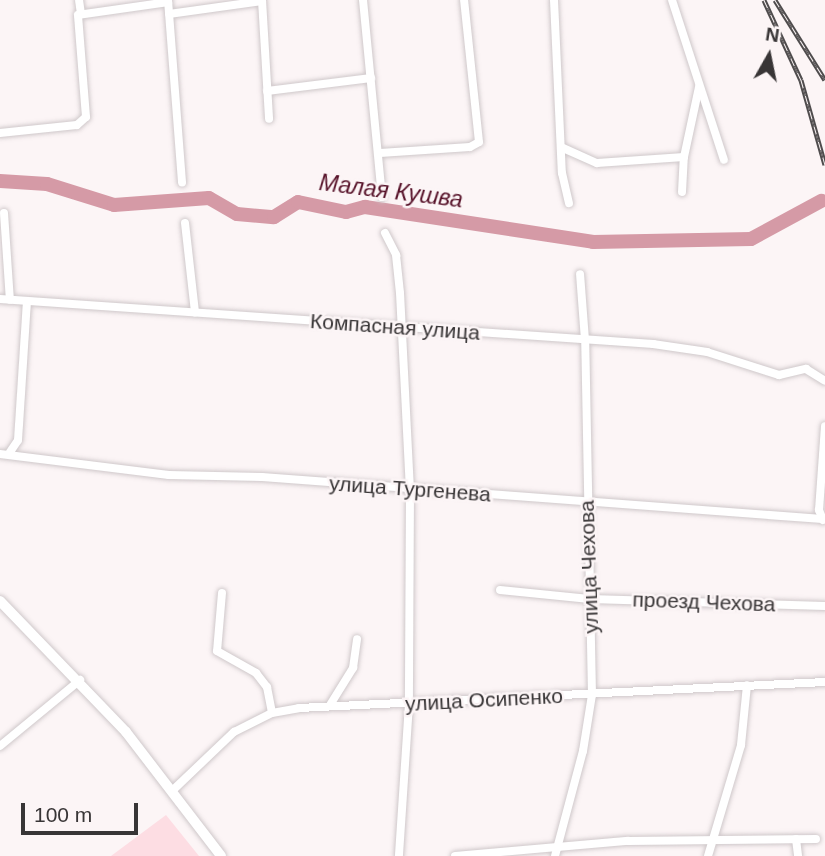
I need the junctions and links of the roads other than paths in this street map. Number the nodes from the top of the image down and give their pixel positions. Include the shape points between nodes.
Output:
1 (79, 0) edge
2 (363, 0) edge
3 (464, 0) edge
4 (554, 0) edge
5 (672, 0) edge
6 (168, 1) edge
7 (262, 1) edge
8 (81, 14) junction
9 (169, 14) junction
10 (370, 78) junction
11 (699, 87) junction
12 (267, 92) junction
13 (269, 119) dead end
14 (0, 133) edge
15 (563, 148) junction
16 (380, 153) junction
17 (684, 157) junction
18 (724, 160) dead end
19 (182, 182) dead end
20 (682, 192) dead end
21 (382, 197) dead end
22 (569, 203) dead end
23 (4, 213) dead end
24 (185, 223) dead end
25 (385, 233) dead end
26 (580, 274) dead end
27 (0, 299) edge
28 (10, 300) junction
29 (27, 302) junction
30 (195, 312) junction
31 (401, 328) junction
32 (585, 340) junction
33 (825, 382) edge
34 (825, 426) edge
35 (10, 452) junction
36 (0, 454) edge
37 (411, 490) junction
38 (586, 503) junction
39 (823, 521) edge
40 (500, 590) dead end
41 (222, 593) dead end
42 (590, 599) junction
43 (0, 601) edge
44 (825, 606) edge
45 (357, 639) dead end
46 (80, 680) junction
47 (825, 682) edge
48 (747, 685) junction
49 (592, 695) junction
50 (408, 704) junction
51 (330, 705) junction
52 (272, 713) junction
53 (0, 746) edge
54 (172, 791) junction
55 (713, 837) junction
56 (796, 839) junction
57 (816, 839) dead end
58 (558, 847) junction
59 (220, 856) edge
60 (399, 856) edge
61 (455, 856) edge
62 (555, 856) edge
63 (708, 856) edge
64 (798, 856) edge

1 - 8 street
2 - 10 street
3 - 16 street via 479,142 470,147
4 - 15 street
5 - 11 street
6 - 8 street
6 - 9 street
7 - 9 street
7 - 12 street
8 - 14 street via 77,21 86,117 77,125
9 - 19 street
10 - 12 street
10 - 16 street
11 - 17 street
11 - 18 street
12 - 13 street
15 - 17 street via 597,163
15 - 22 street
16 - 21 street
17 - 20 street
23 - 28 street
24 - 30 street
25 - 31 street via 396,256
26 - 32 street, улица Чехова
27 - 28 street, Компасная улица
28 - 29 street, Компасная улица
29 - 30 street, Компасная улица
29 - 35 street via 18,440
30 - 31 street, Компасная улица
31 - 32 street, Компасная улица
31 - 37 street
32 - 33 street, Компасная улица via 707,352 770,373 813,371
32 - 38 street, улица Чехова
34 - 39 street
35 - 36 street, улица Тургенева
35 - 37 street, улица Тургенева via 169,475
37 - 38 street, улица Тургенева
37 - 50 street
38 - 39 street, улица Тургенева
38 - 42 street, улица Чехова
40 - 42 street, проезд Чехова
41 - 52 street via 217,651 256,673 267,687
42 - 44 street, проезд Чехова
42 - 49 street, улица Чехова
43 - 46 main road
45 - 51 street via 354,668
46 - 53 street
46 - 54 main road
47 - 48 street, улица Осипенко
48 - 49 street, улица Осипенко
48 - 55 street via 741,745
49 - 50 street, улица Осипенко
49 - 58 street, улица Чехова
50 - 51 street, улица Осипенко
50 - 60 street
51 - 52 street, улица Осипенко
52 - 54 street, улица Осипенко via 234,732
54 - 59 main road
55 - 56 street
55 - 58 street
55 - 63 street
56 - 57 street
56 - 64 street
58 - 61 street
58 - 62 street, улица Чехова

